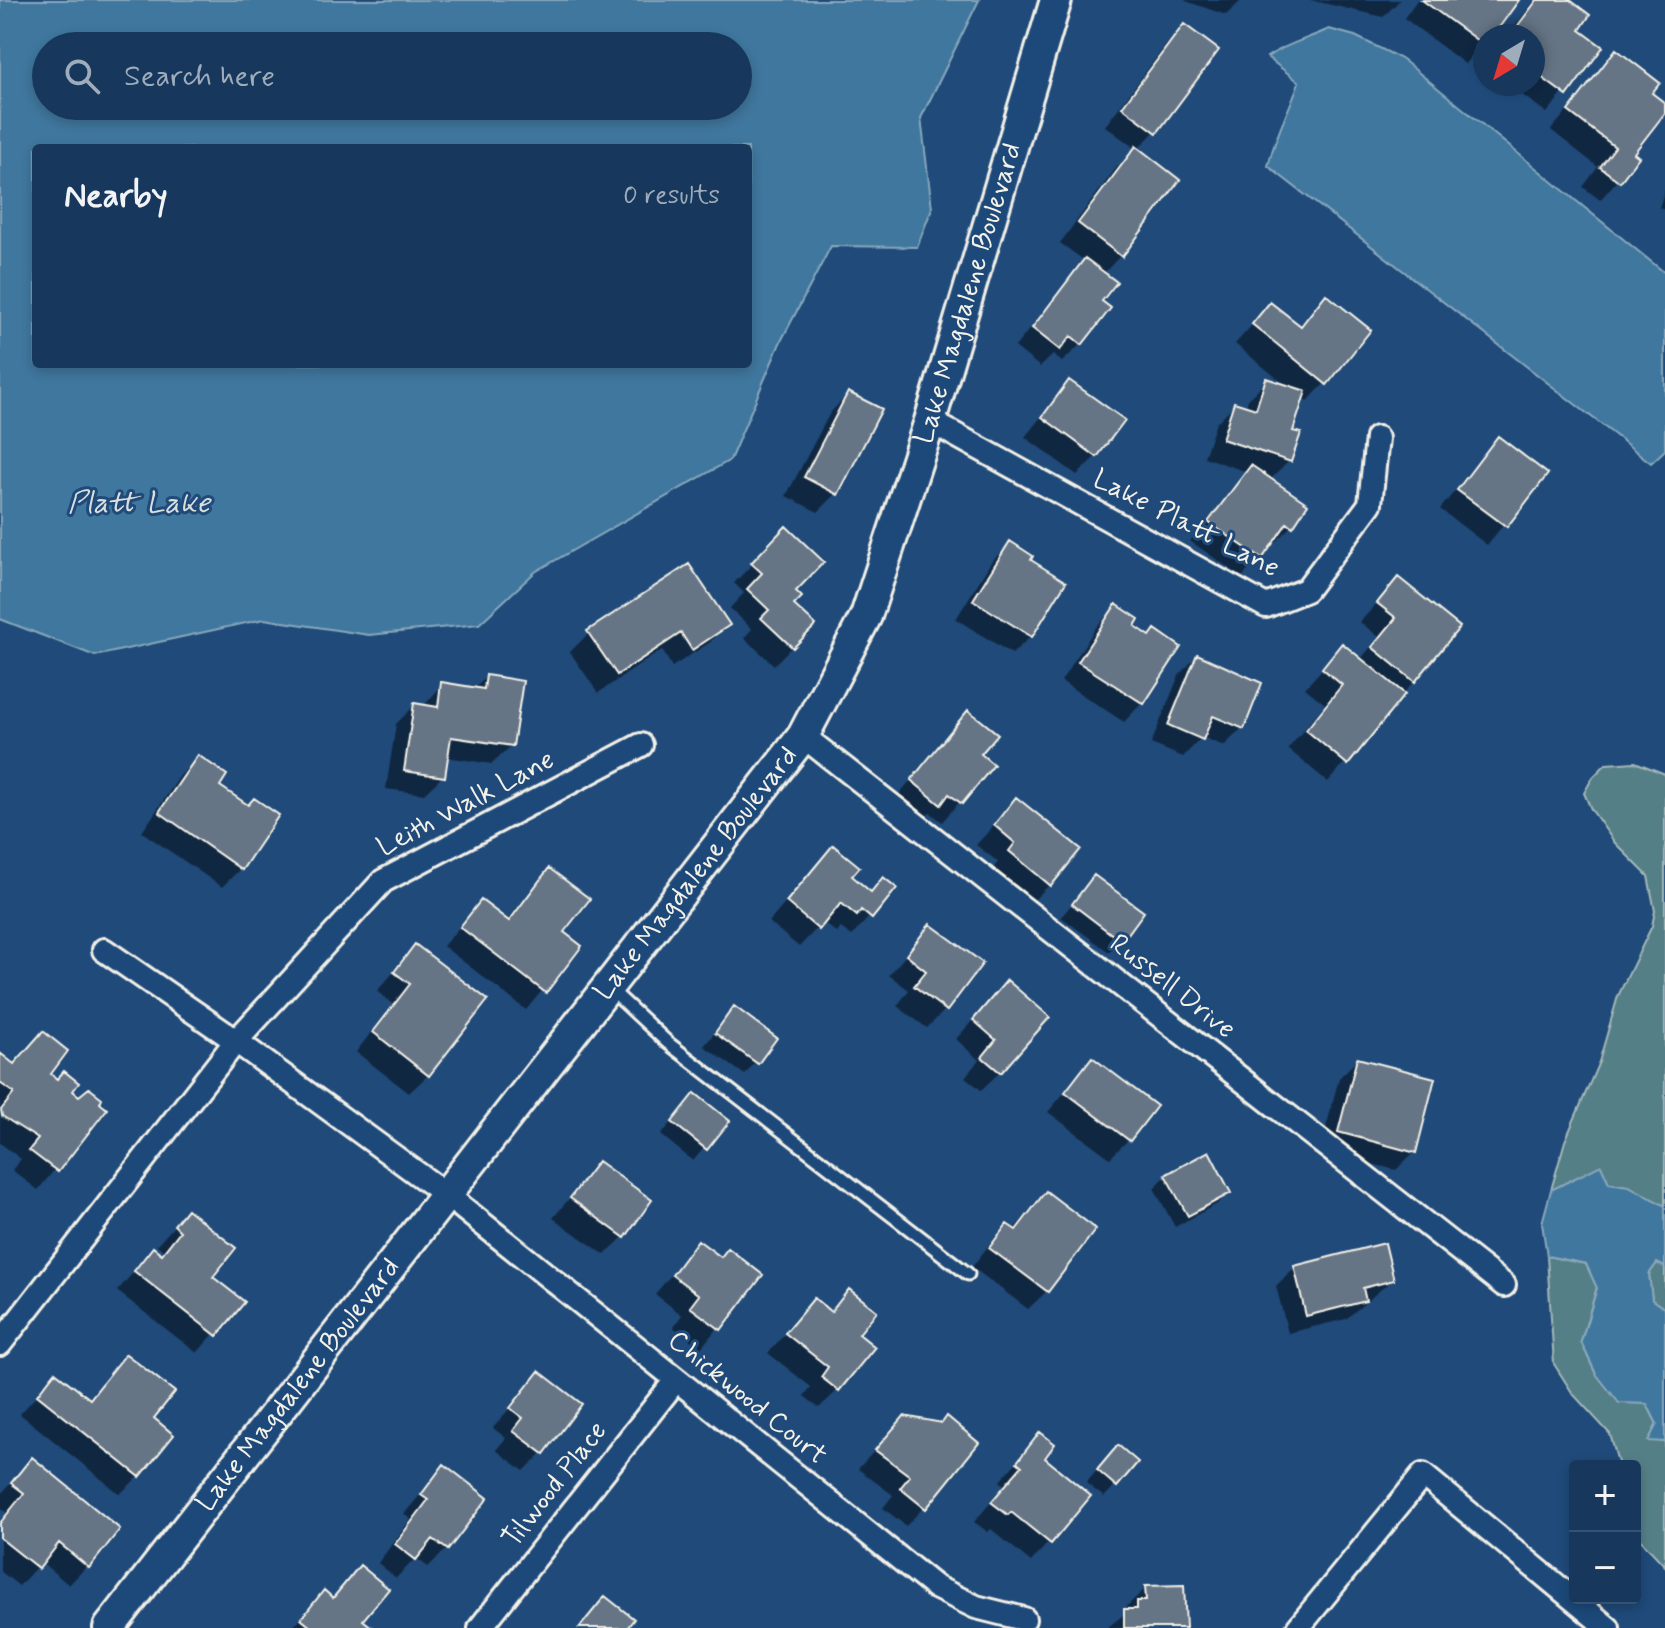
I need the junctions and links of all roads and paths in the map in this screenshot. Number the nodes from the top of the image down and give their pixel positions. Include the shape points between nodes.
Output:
1 (1056, 0) edge
2 (930, 421) junction
3 (1377, 438) dead end
4 (803, 736) junction
5 (641, 745) dead end
6 (104, 950) dead end
7 (609, 987) junction
8 (236, 1041) junction
9 (448, 1196) junction
10 (968, 1274) dead end
11 (1504, 1285) dead end
12 (0, 1344) edge
13 (676, 1380) junction
14 (1024, 1619) dead end
15 (109, 1628) edge
16 (480, 1628) edge
17 (1298, 1628) edge
18 (1608, 1628) edge

1 - 2 street, Lake Magdalene Boulevard
2 - 3 street, Lake Platt Lane via 1266,606 1306,590 1370,504
2 - 4 street, Lake Magdalene Boulevard via 866,616
4 - 7 street, Lake Magdalene Boulevard
4 - 11 street, Russell Drive
5 - 8 street, Leith Walk Lane via 383,881
6 - 8 street
7 - 9 street, Lake Magdalene Boulevard
7 - 10 lane via 668,1043
8 - 9 street
8 - 12 street, Leith Walk Lane
9 - 13 street, Chickwood Court
9 - 15 street, Lake Magdalene Boulevard
13 - 14 street, Chickwood Court via 935,1587 976,1607
13 - 16 street, Tilwood Place
17 - 18 street via 1423,1475

